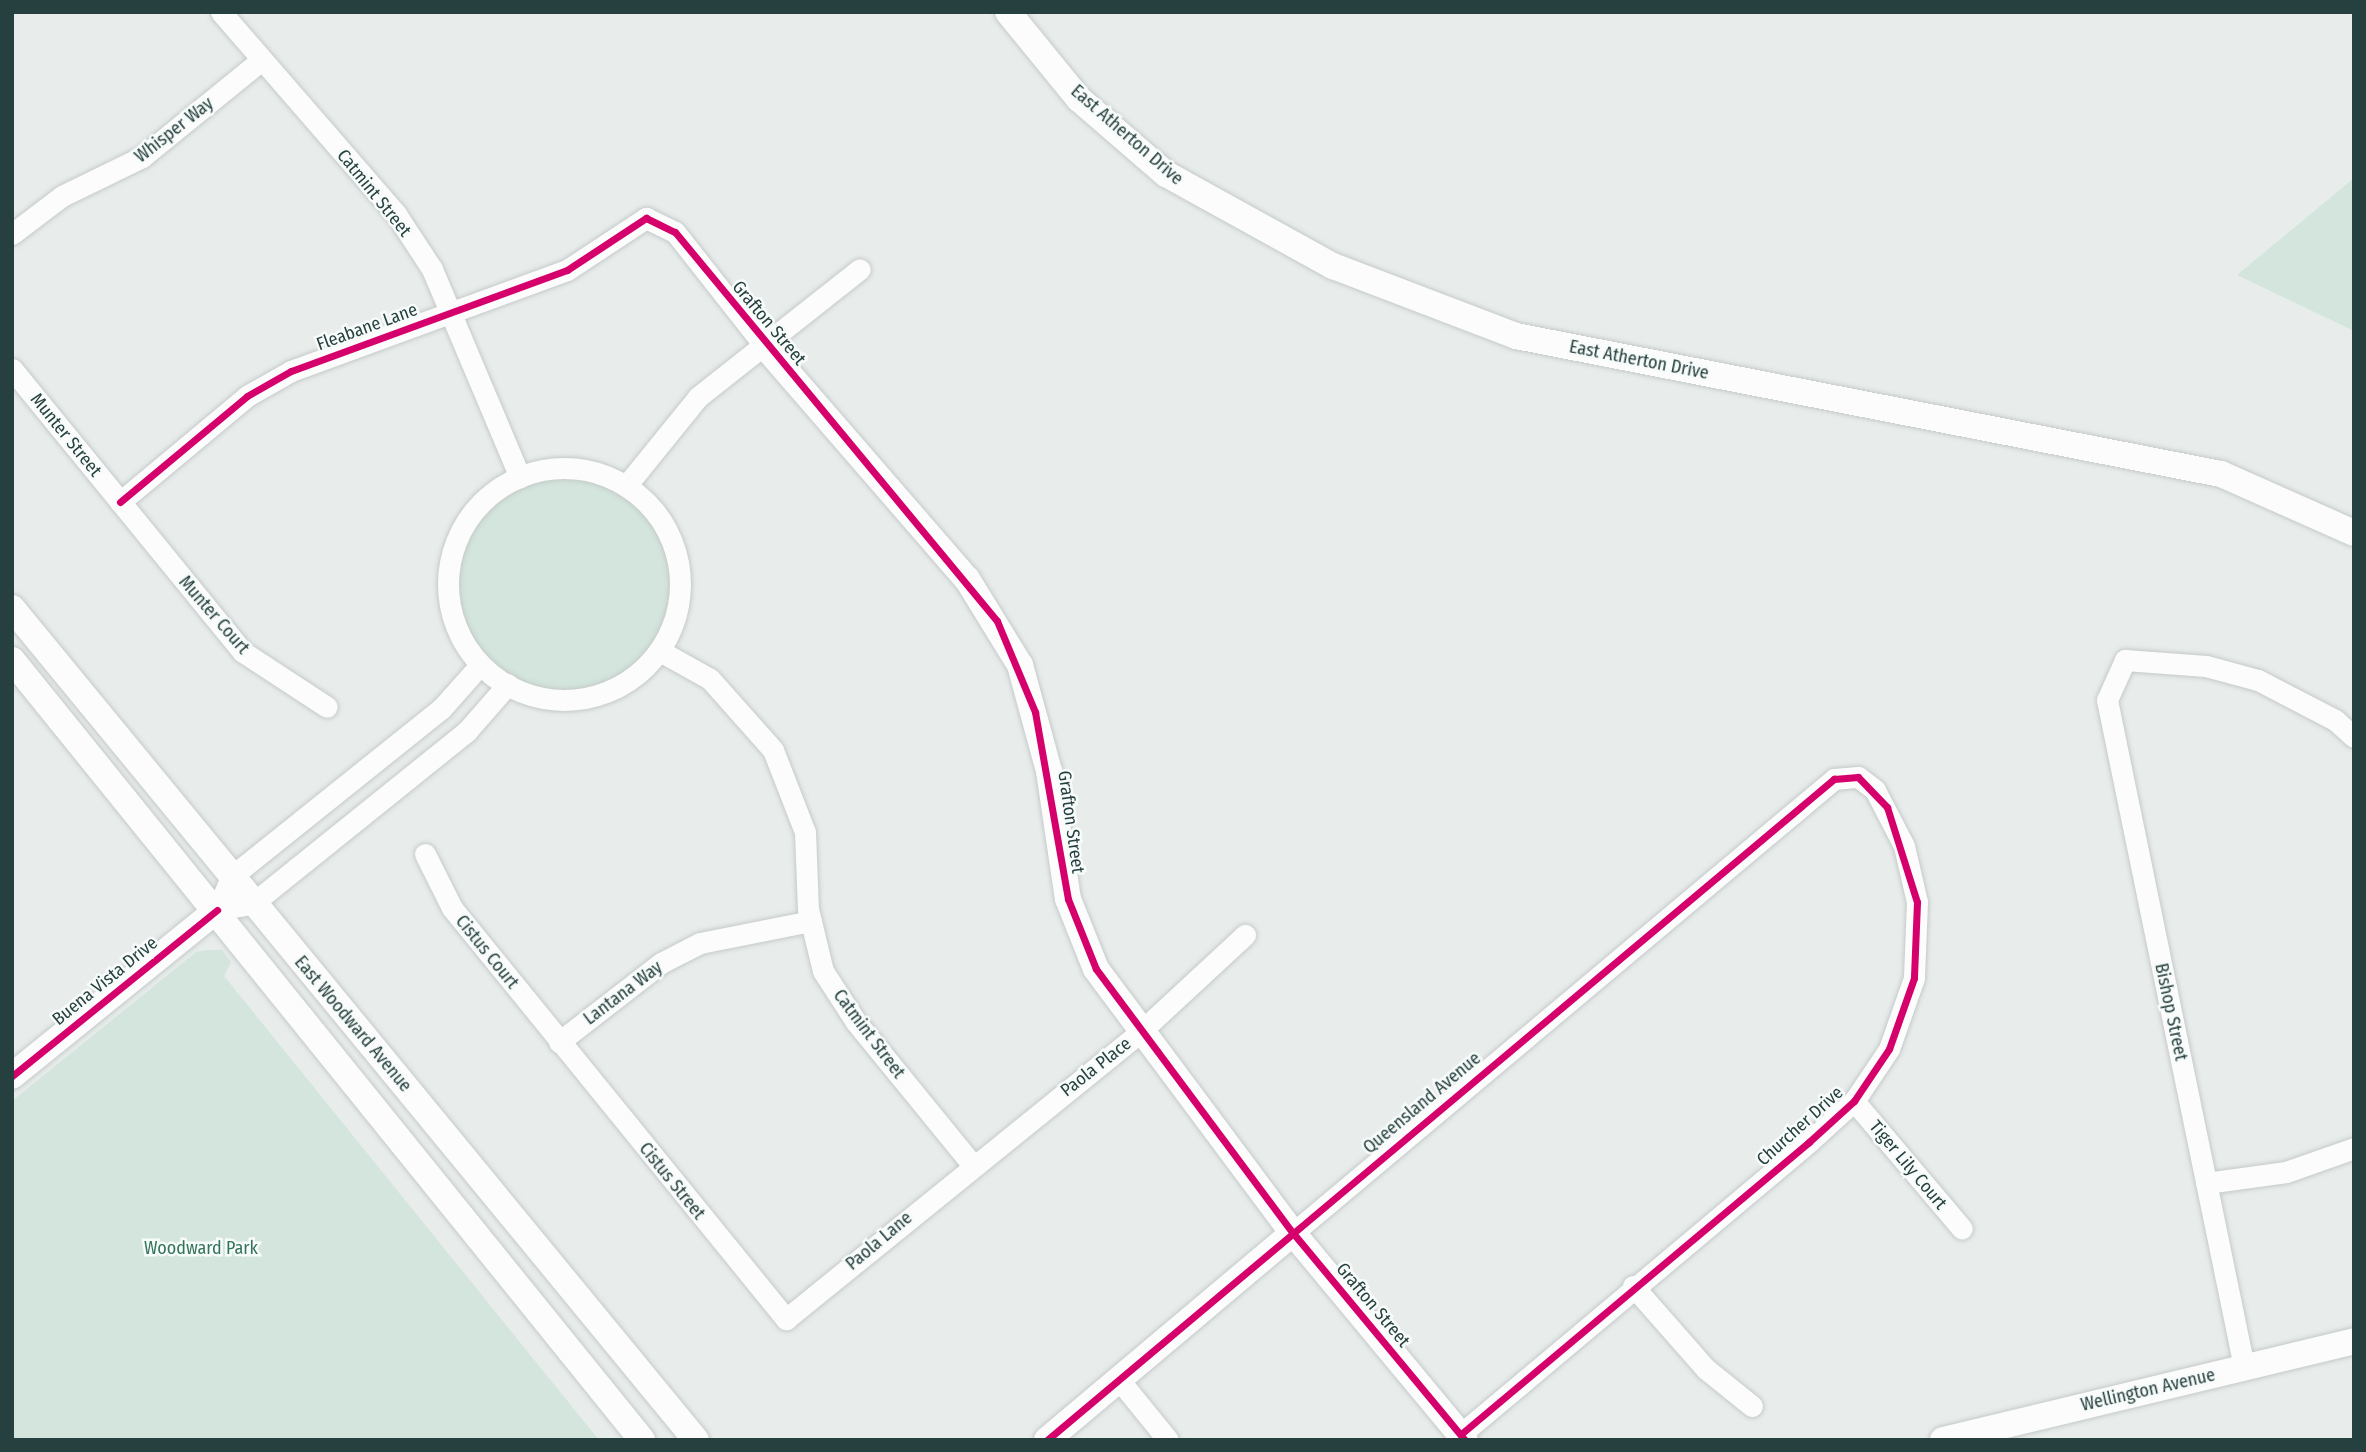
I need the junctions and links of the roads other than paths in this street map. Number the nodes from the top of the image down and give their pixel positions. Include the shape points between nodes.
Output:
1 (221, 12) edge
2 (1008, 12) edge
3 (260, 61) junction
4 (646, 218) joint
5 (12, 234) edge
6 (859, 269) dead end
7 (453, 312) junction
8 (764, 345) junction
9 (12, 369) edge
10 (520, 477) junction
11 (626, 486) junction
12 (120, 502) junction
13 (2354, 533) edge
14 (12, 608) edge
15 (660, 651) junction
16 (12, 660) edge
17 (480, 665) junction
18 (508, 684) junction
19 (327, 707) dead end
20 (2354, 737) edge
21 (1819, 791) joint
22 (425, 854) dead end
23 (231, 877) junction
24 (252, 904) junction
25 (217, 910) junction
26 (811, 921) junction
27 (1245, 935) dead end
28 (1138, 1034) junction
29 (559, 1042) junction
30 (12, 1076) edge
31 (1854, 1101) junction
32 (2354, 1148) edge
33 (972, 1164) junction
34 (2206, 1183) junction
35 (1962, 1229) dead end
36 (1293, 1233) junction
37 (1633, 1286) junction
38 (786, 1319) joint
39 (2354, 1341) edge
40 (2244, 1367) junction
41 (1120, 1381) junction
42 (1752, 1406) dead end
43 (1463, 1437) edge
44 (642, 1440) edge
45 (696, 1440) edge
46 (1047, 1440) edge
47 (1168, 1440) edge
48 (1943, 1440) edge

1 - 3 street, Catmint Street
2 - 13 street, East Atherton Drive via 1079,99 1166,174 1333,266 1516,336 2221,474
3 - 5 street, Whisper Way via 142,157 62,197
3 - 7 street, Catmint Street via 396,214
4 - 7 street, Fleabane Lane via 567,270
4 - 8 street, Grafton Street via 675,232
6 - 8 street
7 - 10 street, Catmint Street
7 - 12 street, Fleabane Lane via 291,371 247,396
8 - 11 street via 698,397
8 - 28 street, Grafton Street via 996,621 1035,712 1068,899 1096,969
9 - 12 street, Munter Street
10 - 11 street via 570,468
10 - 17 street via 468,517 448,568 455,627
11 - 15 street via 658,516 679,566 679,602
12 - 19 street, Munter Court via 243,652
14 - 23 street, East Woodward Avenue
15 - 18 street via 613,691 578,701 521,693
15 - 26 street, Catmint Street via 710,679 773,750 805,832
16 - 25 street, East Woodward Avenue
17 - 18 street
17 - 23 street, Buena Vista Drive via 441,709
18 - 24 street, Buena Vista Drive via 467,731
20 - 34 street, Bishop Street via 2335,720 2258,680 2206,666 2125,660 2107,700
21 - 31 street, Churcher Drive via 1843,775 1875,790 1904,846 1917,902 1918,954 1899,1029
21 - 36 street, Queensland Avenue
22 - 29 street, Cistus Court via 452,908
23 - 24 street, East Woodward Avenue
23 - 25 street, Buena Vista Drive
24 - 25 street, Buena Vista Drive
24 - 45 street, East Woodward Avenue
25 - 30 street, Buena Vista Drive
25 - 44 street, East Woodward Avenue
26 - 29 street, Lantana Way via 700,943 661,963
26 - 33 street, Catmint Street via 823,971 856,1022
27 - 28 street, Paola Place
28 - 33 street, Paola Place
28 - 36 street, Grafton Street
29 - 38 street, Cistus Street
31 - 35 street, Tiger Lily Court
31 - 37 street, Churcher Drive
32 - 34 street via 2286,1172
33 - 38 street, Paola Lane
34 - 40 street, Bishop Street
36 - 41 street, Queensland Avenue
36 - 43 street, Grafton Street
37 - 42 street via 1706,1369
37 - 43 street, Churcher Drive
39 - 40 street, Wellington Avenue
40 - 48 street, Wellington Avenue
41 - 46 street, Queensland Avenue
41 - 47 street

